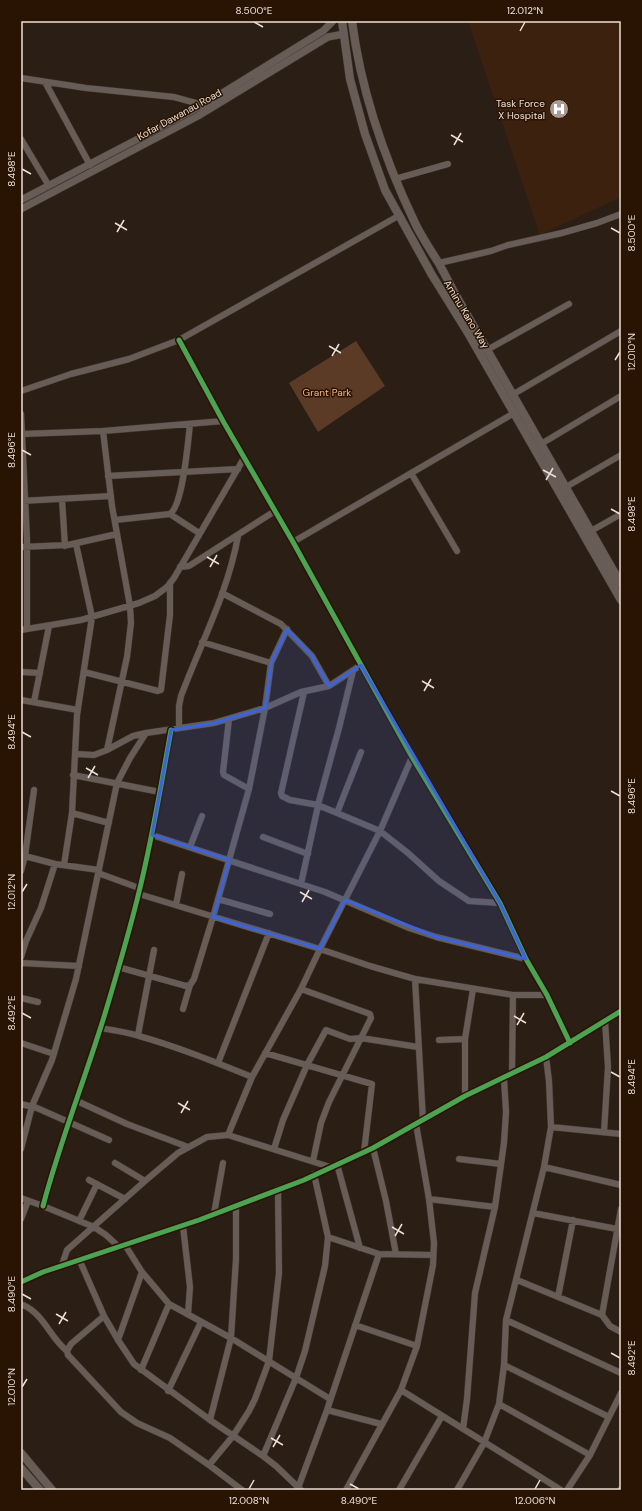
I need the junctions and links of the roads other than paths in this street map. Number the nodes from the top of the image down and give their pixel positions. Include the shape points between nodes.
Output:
1 (333, 21) edge
2 (342, 21) edge
3 (352, 21) edge
4 (344, 34) junction
5 (21, 78) edge
6 (45, 82) junction
7 (203, 105) junction
8 (21, 139) edge
9 (448, 164) dead end
10 (90, 165) junction
11 (392, 170) junction
12 (380, 175) junction
13 (395, 179) junction
14 (49, 186) junction
15 (21, 200) edge
16 (21, 209) edge
17 (621, 214) edge
18 (400, 215) junction
19 (439, 264) junction
20 (569, 304) dead end
21 (621, 331) edge
22 (179, 340) junction
23 (487, 350) junction
24 (21, 391) edge
25 (512, 395) junction
26 (621, 396) edge
27 (521, 410) junction
28 (21, 414) edge
29 (513, 414) junction
30 (223, 421) junction
31 (190, 424) junction
32 (103, 431) junction
33 (22, 434) junction
34 (541, 444) junction
35 (621, 456) edge
36 (244, 458) junction
37 (238, 469) junction
38 (184, 472) junction
39 (411, 473) junction
40 (108, 476) junction
41 (566, 487) junction
42 (111, 496) junction
43 (62, 498) junction
44 (23, 501) edge
45 (275, 511) junction
46 (170, 514) junction
47 (621, 514) edge
48 (115, 520) junction
49 (591, 531) junction
50 (199, 533) junction
51 (117, 534) junction
52 (238, 536) junction
53 (293, 542) junction
54 (76, 544) junction
55 (65, 546) junction
56 (24, 548) edge
57 (457, 551) dead end
58 (180, 567) junction
59 (619, 575) edge
60 (170, 583) junction
61 (621, 584) edge
62 (222, 593) junction
63 (621, 600) edge
64 (130, 606) junction
65 (92, 617) junction
66 (49, 626) junction
67 (24, 630) edge
68 (287, 630) junction
69 (202, 642) junction
70 (271, 663) junction
71 (361, 665) junction
72 (353, 671) junction
73 (21, 672) edge
74 (84, 672) junction
75 (40, 673) junction
76 (122, 682) junction
77 (329, 686) junction
78 (304, 692) junction
79 (21, 700) edge
80 (34, 702) junction
81 (265, 708) junction
82 (78, 710) junction
83 (229, 718) junction
84 (179, 728) junction
85 (171, 730) junction
86 (146, 733) junction
87 (107, 750) junction
88 (361, 752) dead end
89 (76, 754) junction
90 (412, 757) junction
91 (73, 775) junction
92 (117, 783) junction
93 (249, 789) junction
94 (34, 790) dead end
95 (160, 792) junction
96 (318, 805) junction
97 (72, 813) junction
98 (337, 813) junction
99 (202, 816) dead end
100 (109, 823) junction
101 (380, 831) junction
102 (152, 835) junction
103 (263, 837) dead end
104 (190, 848) junction
105 (308, 854) junction
106 (23, 856) edge
107 (229, 860) junction
108 (54, 864) junction
109 (64, 865) junction
110 (21, 871) edge
111 (98, 871) junction
112 (182, 874) dead end
113 (301, 884) junction
114 (139, 891) junction
115 (218, 899) junction
116 (345, 900) junction
117 (500, 903) junction
118 (176, 905) junction
119 (270, 914) dead end
120 (213, 917) junction
121 (269, 933) junction
122 (23, 940) edge
123 (320, 949) junction
124 (154, 950) dead end
125 (21, 956) edge
126 (526, 958) junction
127 (21, 963) edge
128 (79, 966) junction
129 (118, 967) junction
130 (149, 976) junction
131 (414, 978) junction
132 (190, 985) junction
133 (301, 989) junction
134 (473, 989) junction
135 (513, 995) junction
136 (548, 995) junction
137 (21, 998) edge
138 (38, 1002) dead end
139 (183, 1009) dead end
140 (621, 1011) edge
141 (605, 1021) junction
142 (100, 1028) junction
143 (138, 1035) junction
144 (362, 1038) junction
145 (465, 1039) junction
146 (439, 1040) dead end
147 (21, 1043) edge
148 (570, 1043) junction
149 (418, 1047) junction
150 (265, 1053) junction
151 (54, 1054) junction
152 (546, 1058) junction
153 (218, 1063) junction
154 (307, 1065) junction
155 (512, 1074) junction
156 (343, 1076) junction
157 (252, 1078) junction
158 (504, 1079) junction
159 (465, 1096) junction
160 (77, 1101) junction
161 (21, 1104) edge
162 (32, 1106) junction
163 (423, 1120) junction
164 (68, 1123) junction
165 (416, 1124) junction
166 (551, 1127) junction
167 (604, 1132) junction
168 (621, 1134) edge
169 (228, 1135) junction
170 (109, 1140) dead end
171 (188, 1147) junction
172 (373, 1148) junction
173 (274, 1149) junction
174 (21, 1150) edge
175 (364, 1152) junction
176 (459, 1159) dead end
177 (312, 1161) junction
178 (115, 1163) dead end
179 (223, 1163) dead end
180 (501, 1164) junction
181 (333, 1165) junction
182 (544, 1167) junction
183 (314, 1174) junction
184 (89, 1180) dead end
185 (145, 1181) junction
186 (97, 1184) junction
187 (621, 1185) edge
188 (278, 1190) junction
189 (21, 1198) edge
190 (125, 1199) junction
191 (429, 1199) junction
192 (28, 1201) junction
193 (43, 1206) junction
194 (236, 1206) junction
195 (496, 1207) junction
196 (621, 1210) edge
197 (533, 1213) junction
198 (214, 1214) junction
199 (620, 1218) edge
200 (21, 1219) edge
201 (573, 1220) junction
202 (80, 1221) junction
203 (183, 1226) junction
204 (94, 1227) junction
205 (617, 1229) junction
206 (328, 1237) junction
207 (125, 1245) junction
208 (119, 1247) junction
209 (360, 1248) junction
210 (379, 1254) junction
211 (396, 1254) junction
212 (433, 1256) junction
213 (79, 1259) junction
214 (62, 1265) junction
215 (142, 1272) junction
216 (517, 1280) junction
217 (21, 1282) edge
218 (558, 1297) junction
219 (169, 1304) junction
220 (23, 1305) dead end
221 (188, 1314) junction
222 (602, 1315) junction
223 (104, 1316) junction
224 (506, 1320) junction
225 (201, 1322) junction
226 (355, 1325) junction
227 (621, 1332) edge
228 (231, 1338) junction
229 (118, 1340) junction
230 (417, 1346) junction
231 (67, 1351) junction
232 (269, 1361) junction
233 (504, 1365) junction
234 (141, 1370) junction
235 (621, 1373) edge
236 (296, 1378) junction
237 (168, 1390) junction
238 (401, 1390) junction
239 (621, 1393) edge
240 (330, 1399) junction
241 (499, 1404) junction
242 (326, 1410) junction
243 (442, 1416) junction
244 (609, 1417) junction
245 (210, 1420) junction
246 (381, 1424) junction
247 (463, 1429) junction
248 (233, 1436) junction
249 (484, 1443) junction
250 (21, 1453) edge
251 (590, 1455) junction
252 (263, 1456) junction
253 (209, 1465) junction
254 (21, 1468) edge
255 (299, 1489) edge
256 (40, 1490) edge
257 (52, 1490) edge
258 (242, 1490) edge
259 (346, 1490) edge
260 (399, 1490) edge
261 (459, 1490) edge
262 (561, 1490) edge
263 (567, 1490) edge

1 - 7 street, Kofar Dawanau Road via 323,31
2 - 4 main road, Aminu Kano Way
3 - 11 main road, Aminu Kano Way via 360,73 379,137
4 - 12 main road, Aminu Kano Way via 350,79 365,134
4 - 16 street, Kofar Dawanau Road via 328,37 198,116
5 - 6 street
6 - 7 street via 174,97
6 - 10 street
7 - 10 street, Kofar Dawanau Road
8 - 14 street
9 - 13 street
10 - 14 street, Kofar Dawanau Road
11 - 12 main road
11 - 13 main road, Aminu Kano Way
12 - 18 main road, Aminu Kano Way
13 - 19 main road, Aminu Kano Way via 415,224
14 - 15 street, Kofar Dawanau Road
17 - 19 street via 562,233
18 - 22 street
18 - 29 main road, Aminu Kano Way
19 - 23 main road, Aminu Kano Way
20 - 23 street
21 - 25 street
22 - 24 street
22 - 30 street
23 - 25 main road, Aminu Kano Way
25 - 27 main road, Aminu Kano Way
26 - 34 street
27 - 29 street
27 - 34 main road, Aminu Kano Way
28 - 33 street
29 - 39 street
29 - 63 main road, Aminu Kano Way via 558,487
30 - 31 street
30 - 36 street
31 - 32 street
31 - 38 street
32 - 33 street
32 - 40 street
33 - 44 street
34 - 41 main road, Aminu Kano Way
35 - 41 street
36 - 37 street
36 - 45 street
37 - 38 street
37 - 50 street
38 - 40 street
38 - 46 street via 174,511
39 - 53 street
39 - 57 street
40 - 42 street
41 - 49 main road, Aminu Kano Way
42 - 43 street
42 - 48 street
43 - 44 street
43 - 55 street
44 - 56 street
45 - 52 street
45 - 53 street
46 - 48 street
46 - 50 street
47 - 49 street
48 - 51 street
49 - 59 main road, Aminu Kano Way
50 - 58 street
51 - 54 street
51 - 64 street
52 - 58 street via 189,566
52 - 62 street
53 - 71 street
54 - 55 street
54 - 65 street
55 - 56 street
56 - 67 street
58 - 60 street
59 - 61 main road, Aminu Kano Way
60 - 64 street via 155,596
60 - 76 street via 170,615 162,688 158,691
62 - 68 street via 275,620
62 - 69 street
64 - 65 street
64 - 76 street via 130,638
65 - 66 street
65 - 74 street
66 - 67 street
66 - 75 street
68 - 70 street
68 - 77 street via 312,656
69 - 70 street
69 - 84 street via 181,696
70 - 81 street
71 - 72 street
71 - 90 street
72 - 77 street
72 - 96 street
73 - 75 street
74 - 76 street
74 - 82 street
75 - 80 street
76 - 87 street
77 - 78 street
78 - 81 street
78 - 96 street via 281,793 290,800
79 - 80 street
80 - 82 street
81 - 83 street
81 - 93 street
82 - 89 street
83 - 84 street
83 - 93 street via 223,772
84 - 85 street
85 - 86 street
85 - 95 street
86 - 87 street via 129,737
86 - 92 street
87 - 89 street via 94,755
88 - 98 street
89 - 91 street
90 - 101 street
90 - 117 street
91 - 92 street
91 - 97 street
92 - 95 street
92 - 100 street
93 - 107 street
94 - 106 street
95 - 102 street
96 - 98 street
96 - 105 street
97 - 100 street
97 - 109 street
98 - 101 street
99 - 104 street
100 - 111 street
101 - 116 street
101 - 117 street via 439,881 469,901
102 - 104 street
102 - 114 street
103 - 105 street
104 - 107 street
105 - 113 street
106 - 108 street
106 - 110 street
107 - 113 street
107 - 115 street
108 - 109 street
108 - 122 street via 41,908
109 - 111 street
111 - 114 street
111 - 128 street
112 - 118 street
113 - 116 street
114 - 118 street
114 - 129 street
115 - 119 street
115 - 120 street
116 - 123 street
116 - 126 street via 436,937
117 - 126 street
118 - 120 street
120 - 121 street
120 - 132 street
121 - 123 street
121 - 153 street
122 - 125 street
123 - 131 street
123 - 133 street
124 - 130 street
126 - 136 street
127 - 128 street
128 - 151 street
129 - 130 street
129 - 142 street
130 - 132 street
130 - 143 street
131 - 134 street
131 - 149 street
132 - 139 street
133 - 144 street via 370,1014 371,1018
133 - 150 street
134 - 135 street
134 - 145 street
135 - 136 street
135 - 155 street
136 - 148 street
137 - 138 street
140 - 141 street
141 - 148 street
141 - 167 street via 608,1067
142 - 143 street
142 - 160 street
143 - 153 street
144 - 149 street
144 - 154 street via 350,1039 326,1030
144 - 156 street
145 - 146 street
145 - 159 street
147 - 151 street
148 - 152 street
149 - 163 street
150 - 154 street
150 - 157 street
151 - 162 street
152 - 155 street
152 - 166 street
153 - 157 street
154 - 156 street
154 - 173 street via 283,1120
155 - 158 street
156 - 175 street via 373,1086
156 - 177 street via 321,1123
157 - 169 street
158 - 159 street
158 - 180 street via 506,1130
159 - 163 street
160 - 164 street
160 - 171 street via 127,1124
161 - 162 street
162 - 164 street
162 - 174 street
163 - 165 street
164 - 170 street
164 - 193 street
165 - 172 street
165 - 191 street
166 - 167 street
166 - 182 street
167 - 168 street
169 - 171 street via 207,1137
169 - 173 street
171 - 185 street
172 - 175 street
172 - 211 street
173 - 177 street
175 - 181 street
176 - 180 street
177 - 181 street
178 - 185 street
179 - 198 street
180 - 195 street
181 - 183 street
181 - 209 street
182 - 187 street
182 - 197 street
183 - 188 street
183 - 206 street
184 - 186 street
185 - 190 street
186 - 190 street
186 - 202 street
188 - 194 street
188 - 232 street via 279,1273
189 - 192 street
190 - 204 street
191 - 195 street
191 - 212 street
192 - 193 street
192 - 200 street
193 - 202 street
194 - 198 street
194 - 228 street via 236,1259
195 - 247 street via 475,1293
196 - 199 street
197 - 201 street
197 - 216 street
198 - 203 street
199 - 205 street
201 - 205 street
201 - 218 street
202 - 204 street
203 - 207 street
203 - 221 street via 190,1287
204 - 208 street
204 - 214 street via 67,1250
205 - 222 street
206 - 209 street
206 - 236 street via 325,1266
207 - 208 street
207 - 215 street
208 - 213 street
209 - 210 street
210 - 211 street
210 - 226 street
211 - 212 street
212 - 230 street
213 - 214 street
213 - 223 street
214 - 217 street
215 - 219 street
215 - 229 street
216 - 218 street
216 - 224 street
218 - 222 street
219 - 221 street
219 - 234 street
220 - 231 street via 40,1318
221 - 225 street
222 - 227 street via 610,1326
223 - 229 street
223 - 231 street via 71,1344
224 - 233 street
224 - 235 street
225 - 228 street
225 - 237 street
226 - 230 street
226 - 240 street
228 - 232 street
228 - 245 street
229 - 234 street
230 - 238 street
231 - 253 street via 128,1418 170,1438
232 - 236 street
232 - 248 street via 255,1399
233 - 241 street
233 - 244 street
234 - 237 street
236 - 240 street
236 - 252 street
237 - 245 street
238 - 243 street
238 - 246 street
239 - 244 street
240 - 242 street
241 - 249 street
241 - 251 street
242 - 246 street
242 - 255 street
243 - 247 street
243 - 260 street
244 - 251 street
245 - 248 street
246 - 259 street
247 - 249 street
248 - 252 street
248 - 253 street
249 - 261 street
249 - 262 street
250 - 257 main road
251 - 263 street
252 - 255 street
253 - 258 street
254 - 256 main road

